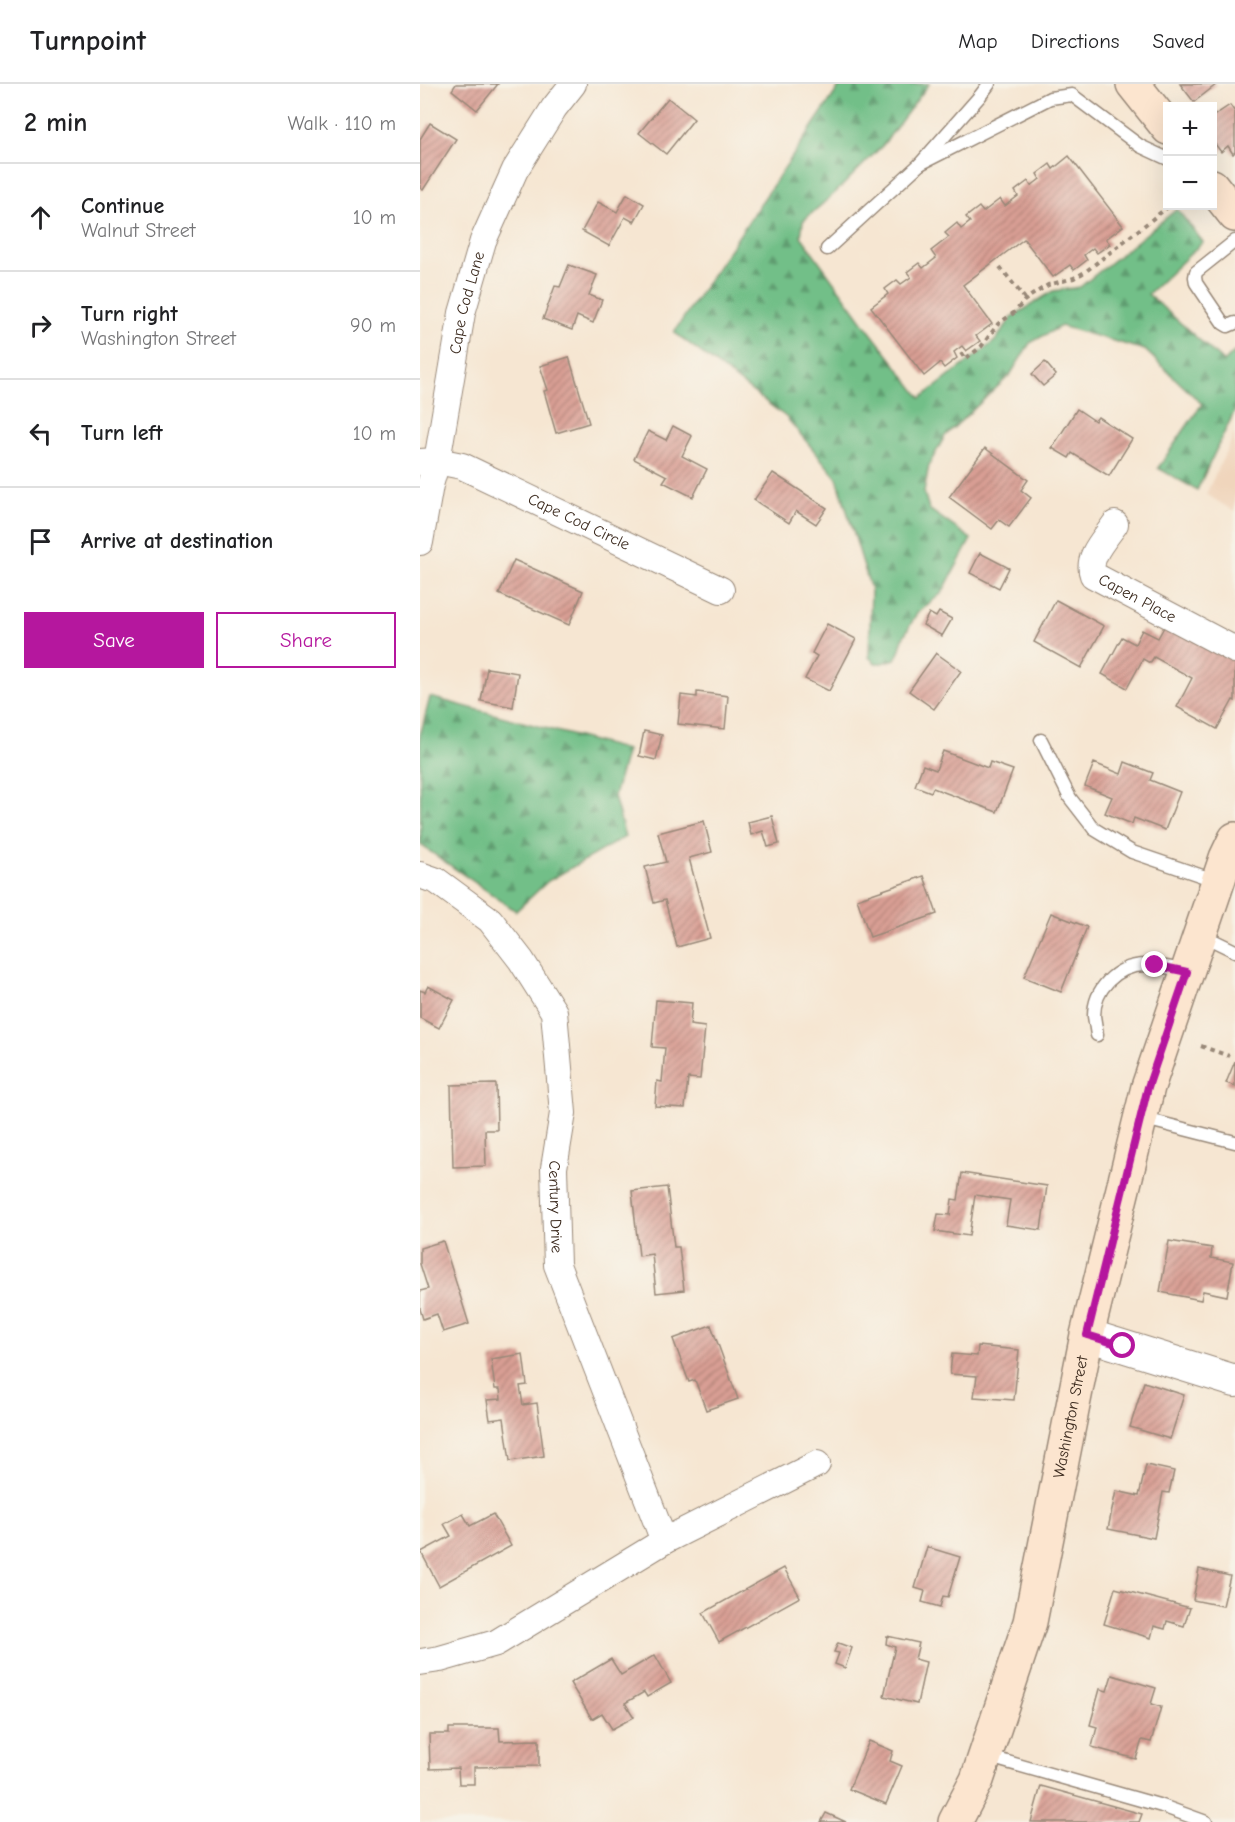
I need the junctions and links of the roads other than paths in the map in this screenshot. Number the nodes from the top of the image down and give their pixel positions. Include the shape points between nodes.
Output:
1 (573, 84) edge
2 (988, 84) edge
3 (1133, 84) edge
4 (1163, 123) edge
5 (1163, 157) edge
6 (920, 164) junction
7 (1217, 192) edge
8 (1235, 214) edge
9 (1235, 241) edge
10 (827, 249) dead end
11 (1235, 323) edge
12 (428, 462) edge
13 (1115, 524) dead end
14 (420, 542) edge
15 (721, 590) dead end
16 (1235, 650) edge
17 (1041, 740) dead end
18 (1235, 838) edge
19 (420, 875) edge
20 (1218, 882) junction
21 (1201, 934) junction
22 (1235, 951) edge
23 (1187, 972) junction
24 (1097, 1035) dead end
25 (1140, 1118) junction
26 (1235, 1142) edge
27 (1087, 1335) junction
28 (1235, 1381) edge
29 (817, 1464) dead end
30 (664, 1541) junction
31 (420, 1662) edge
32 (985, 1756) junction
33 (955, 1822) edge
34 (1206, 1822) edge

1 - 12 street, Cape Cod Lane via 515,170 483,242 462,313
2 - 6 lane
3 - 4 main road
5 - 6 lane via 1140,146 1072,95 1050,98
6 - 10 lane
7 - 8 main road
9 - 11 lane via 1194,277 1223,323
12 - 14 street, Cape Cod Lane via 430,485
12 - 15 street, Cape Cod Circle via 462,466
13 - 16 street, Capen Place via 1091,559 1093,575
17 - 20 lane via 1070,798 1094,829 1132,852
18 - 20 main road, Washington Street
19 - 30 street, Century Drive via 437,881 490,920 554,1012 563,1113 554,1168 557,1265
20 - 21 main road, Washington Street
21 - 22 lane
21 - 23 main road, Washington Street
23 - 24 lane via 1155,965 1123,969 1107,981 1098,996 1094,1015
23 - 25 main road, Washington Street
25 - 26 lane
25 - 27 main road, Washington Street
27 - 28 street
27 - 32 main road, Washington Street via 1030,1622
29 - 30 street
30 - 31 street via 496,1642
32 - 33 main road, Washington Street
32 - 34 lane

